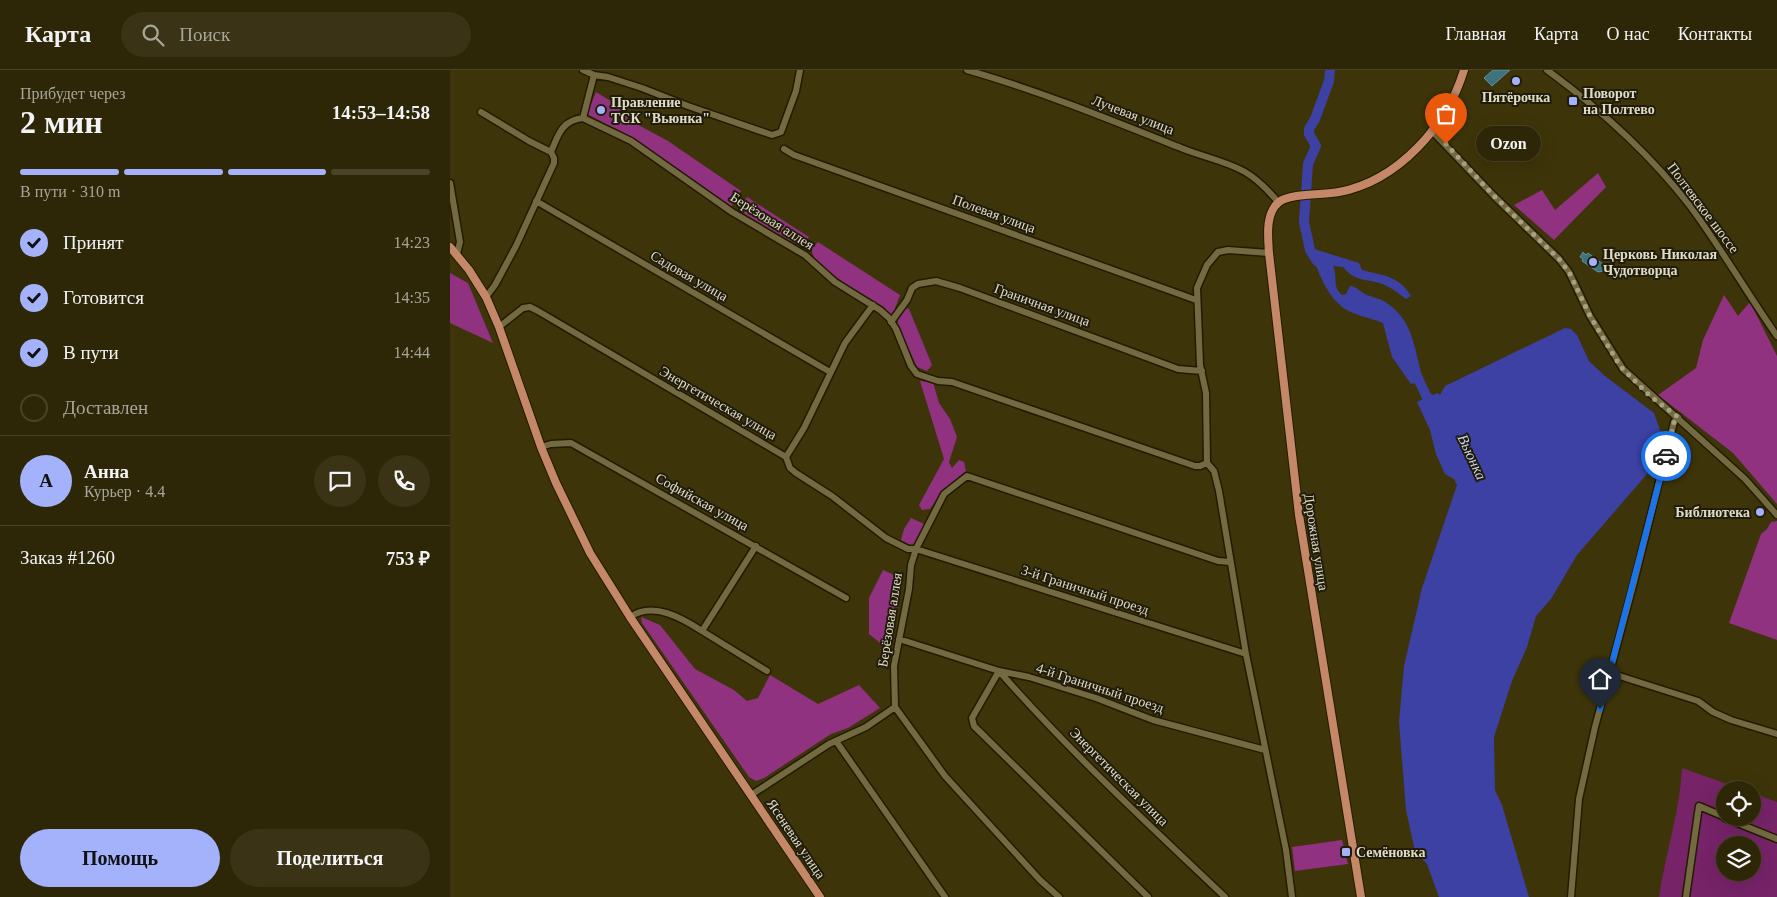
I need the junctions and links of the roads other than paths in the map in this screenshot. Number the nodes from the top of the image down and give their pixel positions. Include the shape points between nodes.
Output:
1 (583, 70) edge
2 (800, 70) edge
3 (967, 70) edge
4 (1464, 70) edge
5 (1547, 70) edge
6 (594, 75) junction
7 (481, 112) dead end
8 (583, 118) junction
9 (1432, 130) junction
10 (784, 149) dead end
11 (551, 152) junction
12 (450, 183) edge
13 (536, 201) junction
14 (1279, 202) junction
15 (450, 247) edge
16 (1269, 253) junction
17 (457, 254) junction
18 (486, 297) junction
19 (1196, 300) junction
20 (873, 305) junction
21 (891, 322) junction
22 (499, 327) junction
23 (1777, 336) edge
24 (1202, 371) junction
25 (830, 372) junction
26 (1678, 417) junction
27 (541, 448) junction
28 (786, 457) junction
29 (1207, 463) junction
30 (1777, 514) edge
31 (756, 546) junction
32 (916, 549) junction
33 (1230, 562) junction
34 (846, 598) dead end
35 (630, 617) junction
36 (702, 631) junction
37 (899, 639) junction
38 (1246, 654) junction
39 (767, 671) dead end
40 (999, 671) junction
41 (1610, 673) junction
42 (895, 708) junction
43 (1777, 734) edge
44 (836, 741) junction
45 (1264, 750) junction
46 (751, 795) junction
47 (1716, 813) edge
48 (1746, 826) edge
49 (1777, 839) edge
50 (820, 897) edge
51 (944, 897) edge
52 (1059, 897) edge
53 (1148, 897) edge
54 (1225, 897) edge
55 (1292, 897) edge
56 (1361, 897) edge
57 (1571, 897) edge
58 (1686, 897) edge

1 - 6 street
2 - 6 street via 781,132 776,135 642,88
3 - 14 street, Лучевая улица via 1000,79 1231,165 1254,178
4 - 9 main road
5 - 23 street, Полтевское шоссе via 1613,123 1671,182 1711,235
6 - 8 street
7 - 11 street
8 - 11 street via 575,119 562,128
8 - 20 street, Берёзовая аллея via 631,141 732,212 795,249 835,282
9 - 14 main road via 1386,174 1356,188
9 - 26 street via 1559,259 1620,366 1650,396
10 - 19 street, Полевая улица via 794,156
11 - 13 street via 554,163
12 - 17 street via 460,242
13 - 18 street via 516,246
13 - 25 street, Садовая улица
14 - 16 main road, Дорожная улица via 1270,216
15 - 17 main road, Ясеневая улица
16 - 19 street via 1218,252 1199,282
16 - 56 main road, Дорожная улица via 1299,515
17 - 18 main road, Ясеневая улица
18 - 22 main road, Ясеневая улица
19 - 24 street
20 - 21 street, Берёзовая аллея
20 - 25 street via 845,343
21 - 24 street, Граничная улица via 912,288 936,281 1178,368
21 - 29 street, Берёзовая аллея via 917,374 952,382 1196,466
22 - 27 main road, Ясеневая улица
22 - 28 street, Энергетическая улица via 523,308 530,307
24 - 29 street via 1206,393
25 - 28 street via 804,428
26 - 30 street via 1745,479
26 - 41 street via 1674,422
27 - 31 street, Софийская улица via 570,443
27 - 35 main road, Ясеневая улица via 586,546
28 - 32 street, Энергетическая улица via 796,473 886,538 908,549
29 - 33 street via 1216,478
31 - 34 street, Софийская улица
31 - 36 street
32 - 33 street, Берёзовая аллея via 944,494 967,476 1218,561
32 - 37 street, Берёзовая аллея
32 - 38 street, 3-й Граничный проезд
33 - 38 street
35 - 36 street via 646,611 663,612 680,617
35 - 46 main road, Ясеневая улица
36 - 39 street
37 - 40 street, 4-й Граничный проезд
37 - 42 street, Берёзовая аллея via 894,666
38 - 45 street
40 - 45 street, 4-й Граничный проезд via 1029,677 1154,720
40 - 53 street via 972,718 974,726
40 - 54 street, Энергетическая улица via 1150,826
41 - 43 street via 1698,701 1731,720
41 - 57 street via 1579,799
42 - 44 street
42 - 52 street via 945,776
44 - 46 street
44 - 51 street
45 - 55 street via 1286,850
46 - 50 main road, Ясеневая улица
47 - 58 street via 1699,806
48 - 49 street

